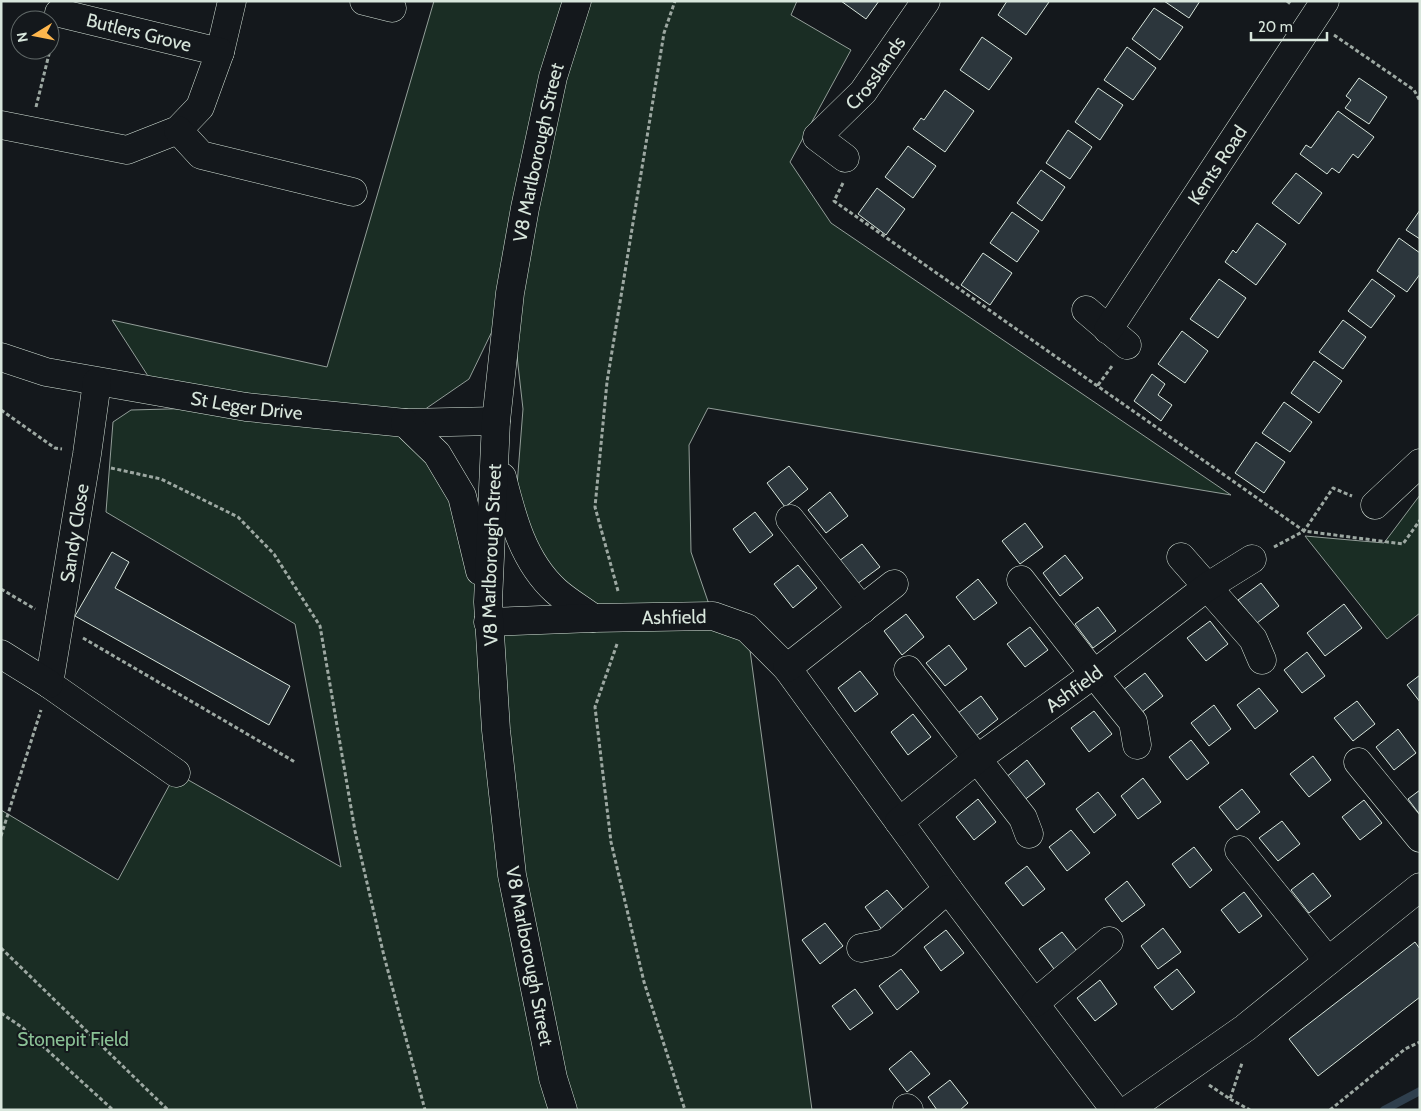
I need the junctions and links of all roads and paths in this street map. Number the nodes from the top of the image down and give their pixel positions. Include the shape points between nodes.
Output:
1 (232, 1) edge
2 (364, 1) edge
3 (577, 1) edge
4 (675, 1) edge
5 (926, 1) edge
6 (1287, 1) edge
7 (392, 8) dead end
8 (1318, 10) edge
9 (60, 13) edge
10 (220, 52) junction
11 (48, 60) edge
12 (1420, 101) edge
13 (1, 125) edge
14 (178, 130) junction
15 (30, 132) junction
16 (845, 158) joint
17 (353, 192) dead end
18 (1086, 310) dead end
19 (1, 357) edge
20 (97, 382) junction
21 (1, 410) edge
22 (496, 421) junction
23 (405, 423) junction
24 (495, 448) junction
25 (87, 454) junction
26 (1420, 463) edge
27 (1375, 505) joint
28 (790, 519) dead end
29 (1420, 520) edge
30 (1304, 531) junction
31 (1181, 556) dead end
32 (1252, 559) joint
33 (1021, 580) dead end
34 (894, 584) dead end
35 (1206, 587) junction
36 (1, 588) edge
37 (862, 610) junction
38 (488, 612) junction
39 (593, 618) junction
40 (626, 618) junction
41 (59, 624) junction
42 (1261, 641) dead end
43 (1, 654) edge
44 (787, 668) junction
45 (908, 670) dead end
46 (1094, 674) junction
47 (49, 684) junction
48 (1139, 726) dead end
49 (977, 759) junction
50 (295, 762) dead end
51 (1358, 762) dead end
52 (176, 773) dead end
53 (1030, 818) dead end
54 (899, 822) junction
55 (1, 836) edge
56 (1420, 838) edge
57 (1239, 850) dead end
58 (1420, 886) edge
59 (948, 889) junction
60 (1, 948) edge
61 (861, 948) dead end
62 (1105, 952) dead end
63 (1328, 960) junction
64 (1035, 1003) junction
65 (1, 1012) edge
66 (1420, 1042) edge
67 (1230, 1099) dead end
68 (113, 1110) edge
69 (168, 1110) edge
70 (425, 1110) edge
71 (563, 1110) edge
72 (685, 1110) edge
73 (1115, 1110) edge
74 (1128, 1110) edge
75 (1250, 1110) edge
76 (1330, 1110) edge

1 - 10 street
2 - 7 street
3 - 22 street, V8 Marlborough Street via 553,77 525,208 510,293
4 - 40 path via 664,33 607,382 595,507
5 - 16 street, Crosslands via 863,92 816,137
6 - 8 path
8 - 12 path via 1414,90
8 - 18 street, Kents Road via 1117,337
9 - 10 street, Butlers Grove
10 - 14 street via 200,108
11 - 15 path
13 - 15 street
14 - 15 street via 127,150
14 - 17 street via 201,155
16 - 30 path via 846,177 834,202
19 - 20 street, St Leger Drive via 46,372
20 - 23 street, St Leger Drive via 246,407
20 - 25 street, Sandy Close
21 - 25 path via 56,448
22 - 23 street, St Leger Drive
22 - 24 street, V8 Marlborough Street
23 - 38 street via 437,454 462,496
24 - 38 street, V8 Marlborough Street
24 - 39 street via 514,524 532,562 555,591
25 - 41 street, Sandy Close
25 - 70 path via 114,469 161,479 238,517 274,554 320,626 355,831
26 - 27 street
27 - 30 path via 1333,488
28 - 37 street
29 - 30 path via 1403,544
30 - 32 path
31 - 35 street
32 - 35 street, Ashfield
33 - 46 street
34 - 37 street
35 - 42 street
35 - 46 street, Ashfield
36 - 41 path
37 - 44 street
38 - 39 street, Ashfield
38 - 71 street, V8 Marlborough Street via 496,730 512,875 553,1078
39 - 40 street, Ashfield
40 - 44 street, Ashfield via 713,616 747,628
40 - 72 path via 595,706 609,823 644,982
41 - 47 street, Sandy Close
41 - 50 path
43 - 47 street
44 - 54 street, Ashfield
45 - 49 street
46 - 48 street
46 - 49 street, Ashfield
47 - 52 street
47 - 55 path
49 - 53 street
49 - 54 street, Ashfield
51 - 56 street
54 - 59 street, Ashfield
57 - 63 street
58 - 63 street
59 - 61 street via 886,943
59 - 64 street, Ashfield
60 - 69 path
62 - 64 street
63 - 74 street via 1245,1028
64 - 73 street, Ashfield
65 - 68 path
66 - 76 path via 1405,1049
67 - 75 path

